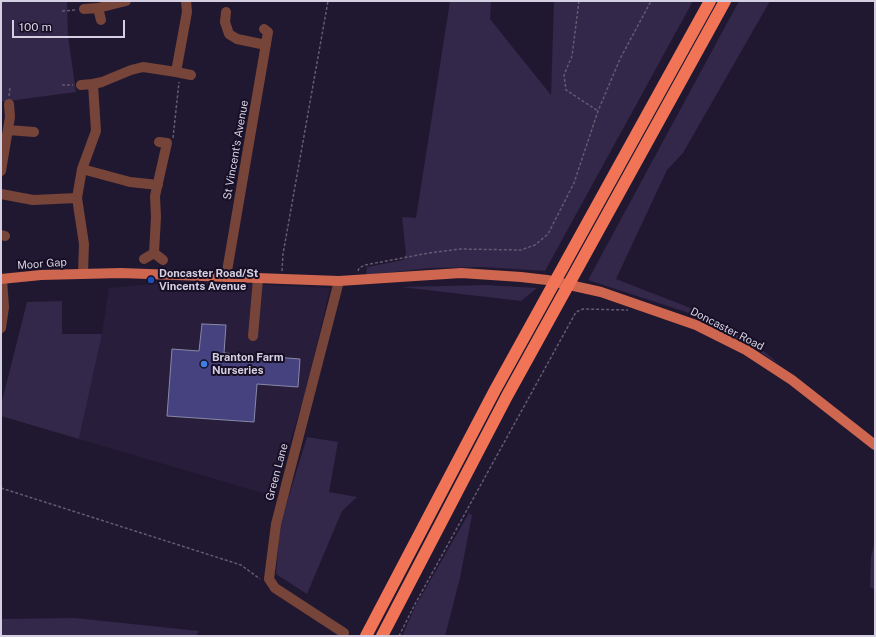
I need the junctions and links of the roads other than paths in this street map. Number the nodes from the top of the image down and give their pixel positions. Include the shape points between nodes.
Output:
1 (126, 1) edge
2 (186, 1) edge
3 (710, 1) edge
4 (725, 1) edge
5 (98, 8) junction
6 (84, 9) road end
7 (226, 12) dead end
8 (100, 20) dead end
9 (269, 31) dead end
10 (266, 45) junction
11 (178, 72) junction
12 (191, 75) dead end
13 (93, 84) junction
14 (81, 85) road end
15 (9, 104) dead end
16 (8, 130) junction
17 (34, 132) dead end
18 (169, 143) road end
19 (82, 170) junction
20 (1, 171) edge
21 (158, 186) junction
22 (1, 194) edge
23 (77, 198) junction
24 (154, 253) junction
25 (144, 259) dead end
26 (163, 260) dead end
27 (83, 273) junction
28 (226, 277) junction
29 (2, 279) edge
30 (258, 279) junction
31 (339, 281) junction
32 (1, 328) edge
33 (253, 336) dead end
34 (875, 445) edge
35 (344, 633) dead end
36 (366, 636) edge
37 (382, 636) edge

1 - 5 street
2 - 11 street via 187,12
3 - 36 highway via 495,390
4 - 37 highway via 507,396
5 - 6 street
5 - 8 street
7 - 10 street via 225,22 229,34 237,39
9 - 10 street, St Vincent's Avenue
10 - 28 street, St Vincent's Avenue
11 - 12 street
11 - 13 street via 143,68
13 - 14 street
13 - 19 street via 96,131
15 - 16 street
16 - 17 street
16 - 20 street
18 - 21 street
19 - 21 street
19 - 23 street
21 - 24 street via 155,201
22 - 23 street via 33,200
23 - 27 street via 84,244
24 - 25 street
24 - 26 street
27 - 28 main road, Moor Gap
27 - 29 main road, Moor Gap
28 - 30 main road, Moor Gap
29 - 32 street via 4,307
30 - 31 main road, Moor Gap
30 - 33 street
31 - 34 main road, Doncaster Road via 461,273 521,277 573,285 621,298 696,325 746,350 792,380
31 - 35 street, Green Lane via 276,524 269,579 275,588

